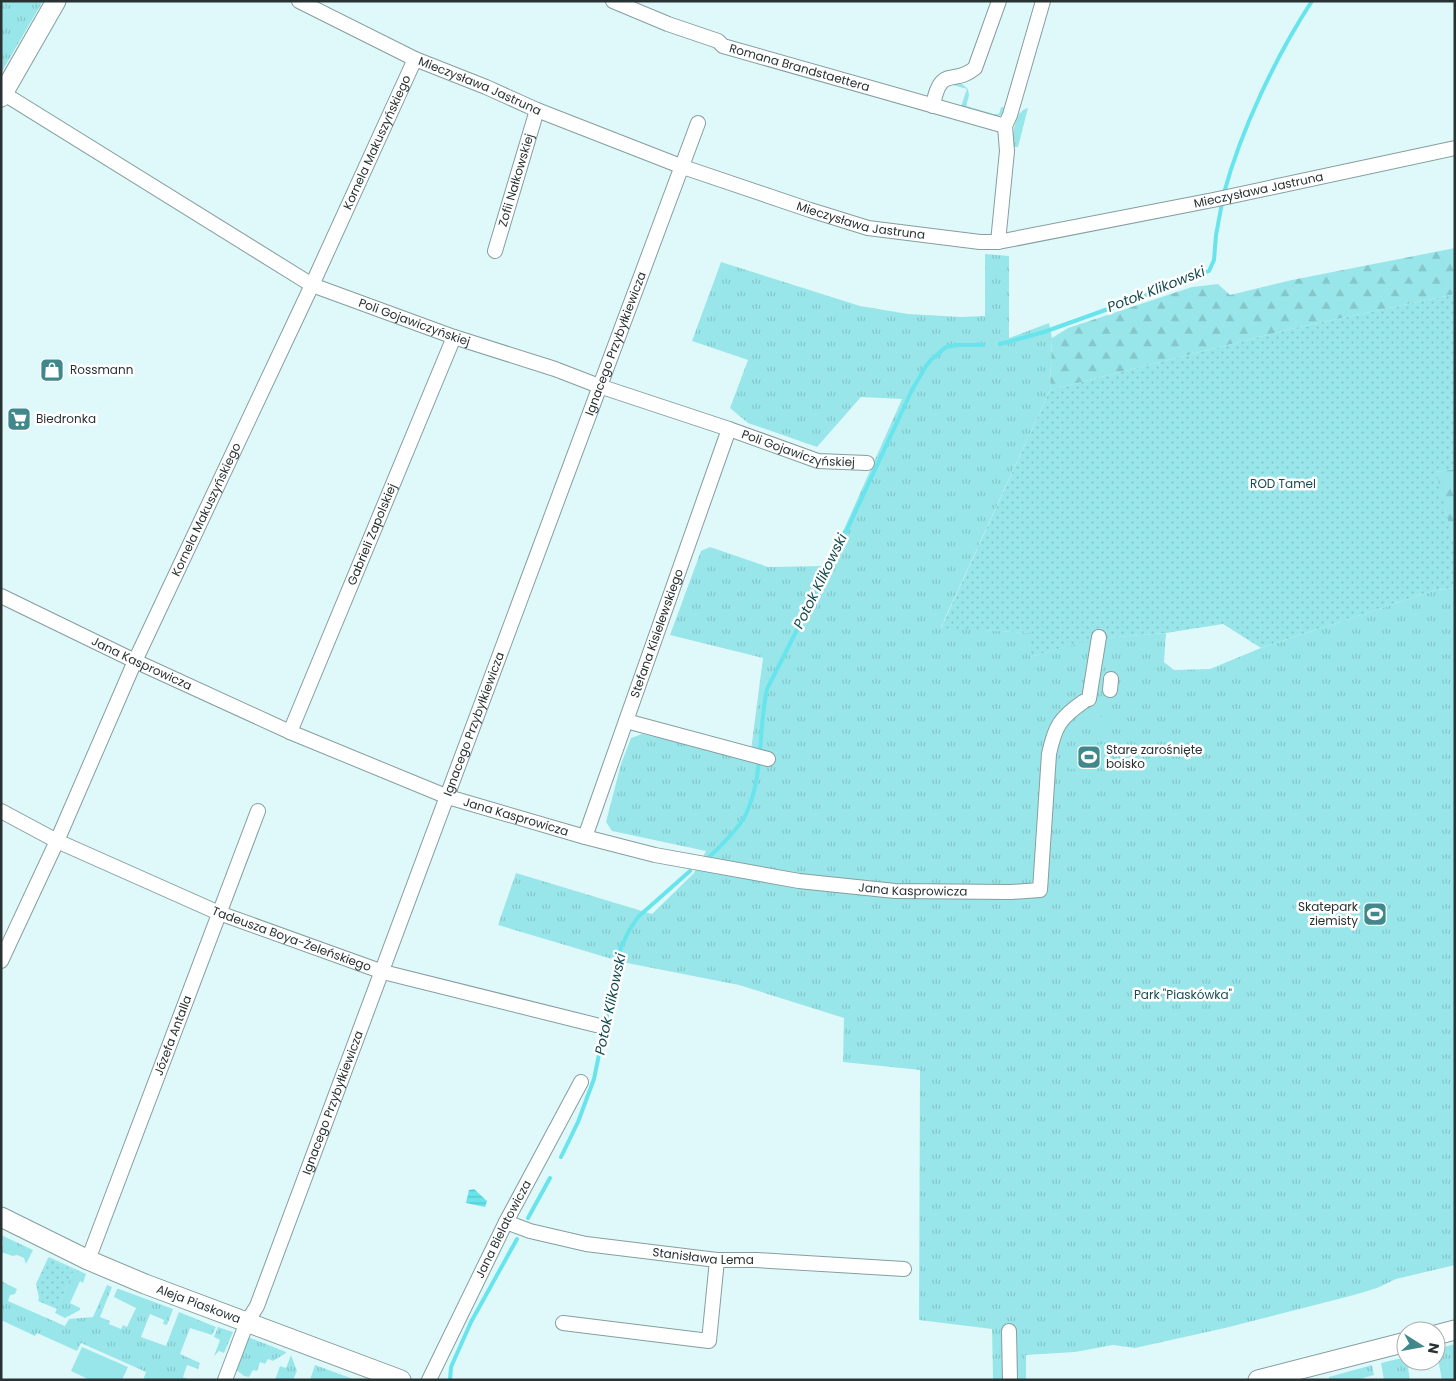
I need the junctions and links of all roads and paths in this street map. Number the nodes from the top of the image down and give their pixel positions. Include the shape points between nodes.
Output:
1 (56, 1) edge
2 (299, 1) edge
3 (613, 1) edge
4 (999, 1) edge
5 (1043, 1) edge
6 (415, 59) junction
7 (2, 94) edge
8 (933, 106) junction
9 (537, 110) junction
10 (698, 123) dead end
11 (1005, 126) junction
12 (1455, 148) edge
13 (683, 167) junction
14 (998, 242) junction
15 (495, 252) dead end
16 (312, 285) junction
17 (454, 337) junction
18 (599, 386) junction
19 (728, 429) junction
20 (867, 463) dead end
21 (1, 596) edge
22 (1099, 637) dead end
23 (135, 661) junction
24 (626, 721) junction
25 (290, 732) junction
26 (762, 758) dead end
27 (448, 796) junction
28 (1, 811) edge
29 (258, 811) dead end
30 (585, 837) junction
31 (57, 841) junction
32 (219, 913) junction
33 (1, 962) edge
34 (383, 972) junction
35 (596, 1025) dead end
36 (581, 1082) dead end
37 (1, 1217) edge
38 (506, 1222) junction
39 (88, 1260) junction
40 (718, 1260) junction
41 (904, 1269) dead end
42 (247, 1322) junction
43 (563, 1323) dead end
44 (1010, 1331) dead end
45 (1396, 1345) edge
46 (225, 1380) edge
47 (401, 1380) edge
48 (429, 1380) edge
49 (1010, 1380) edge
50 (1258, 1380) edge

1 - 7 street
2 - 6 street, Mieczysława Jastruna
3 - 8 street, Romana Brandstaettera via 718,41 723,46
4 - 8 street via 976,68 940,83
5 - 11 street
6 - 9 street, Mieczysława Jastruna
6 - 16 street, Kornela Makuszyńskiego
7 - 16 street, Poli Gojawiczyńskiej
8 - 11 street, Romana Brandstaettera
9 - 13 street, Mieczysława Jastruna
9 - 15 street, Zofii Nałkowskiej
10 - 13 street, Ignacego Przybyłkiewicza
11 - 14 street via 1006,151
12 - 14 street, Mieczysława Jastruna
13 - 14 street, Mieczysława Jastruna via 868,228 972,242
13 - 18 street, Ignacego Przybyłkiewicza
16 - 17 street, Poli Gojawiczyńskiej
16 - 23 street, Kornela Makuszyńskiego
17 - 18 street, Poli Gojawiczyńskiej
17 - 25 street, Gabrieli Zapolskiej
18 - 19 street, Poli Gojawiczyńskiej
18 - 27 street, Ignacego Przybyłkiewicza
19 - 20 street, Poli Gojawiczyńskiej via 818,461
19 - 24 street, Stefana Kisielewskiego
21 - 23 street, Jana Kasprowicza
22 - 30 street, Jana Kasprowicza via 1086,700 1059,723 1049,754 1040,890 895,892 799,881 655,855
23 - 25 street, Jana Kasprowicza
23 - 31 street, Kornela Makuszyńskiego
24 - 26 street
24 - 30 street, Stefana Kisielewskiego
25 - 27 street, Jana Kasprowicza
27 - 30 street, Jana Kasprowicza
27 - 34 street, Ignacego Przybyłkiewicza
28 - 31 street, Tadeusza Boya-Żeleńskiego
29 - 32 street, Józefa Antalla
31 - 32 street, Tadeusza Boya-Żeleńskiego
31 - 33 street, Kornela Makuszyńskiego
32 - 34 street, Tadeusza Boya-Żeleńskiego
32 - 39 street, Józefa Antalla
34 - 35 street, Tadeusza Boya-Żeleńskiego
34 - 42 street, Ignacego Przybyłkiewicza via 258,1306
36 - 38 street, Jana Bielatowicza
37 - 39 street, Aleja Piaskowa
38 - 40 street, Stanisława Lema via 586,1244
38 - 48 street, Jana Bielatowicza
39 - 42 street, Aleja Piaskowa
40 - 41 street, Stanisława Lema
40 - 43 street via 709,1342
42 - 46 street, Ignacego Przybyłkiewicza
42 - 47 street, Aleja Piaskowa
44 - 49 street
45 - 50 street

